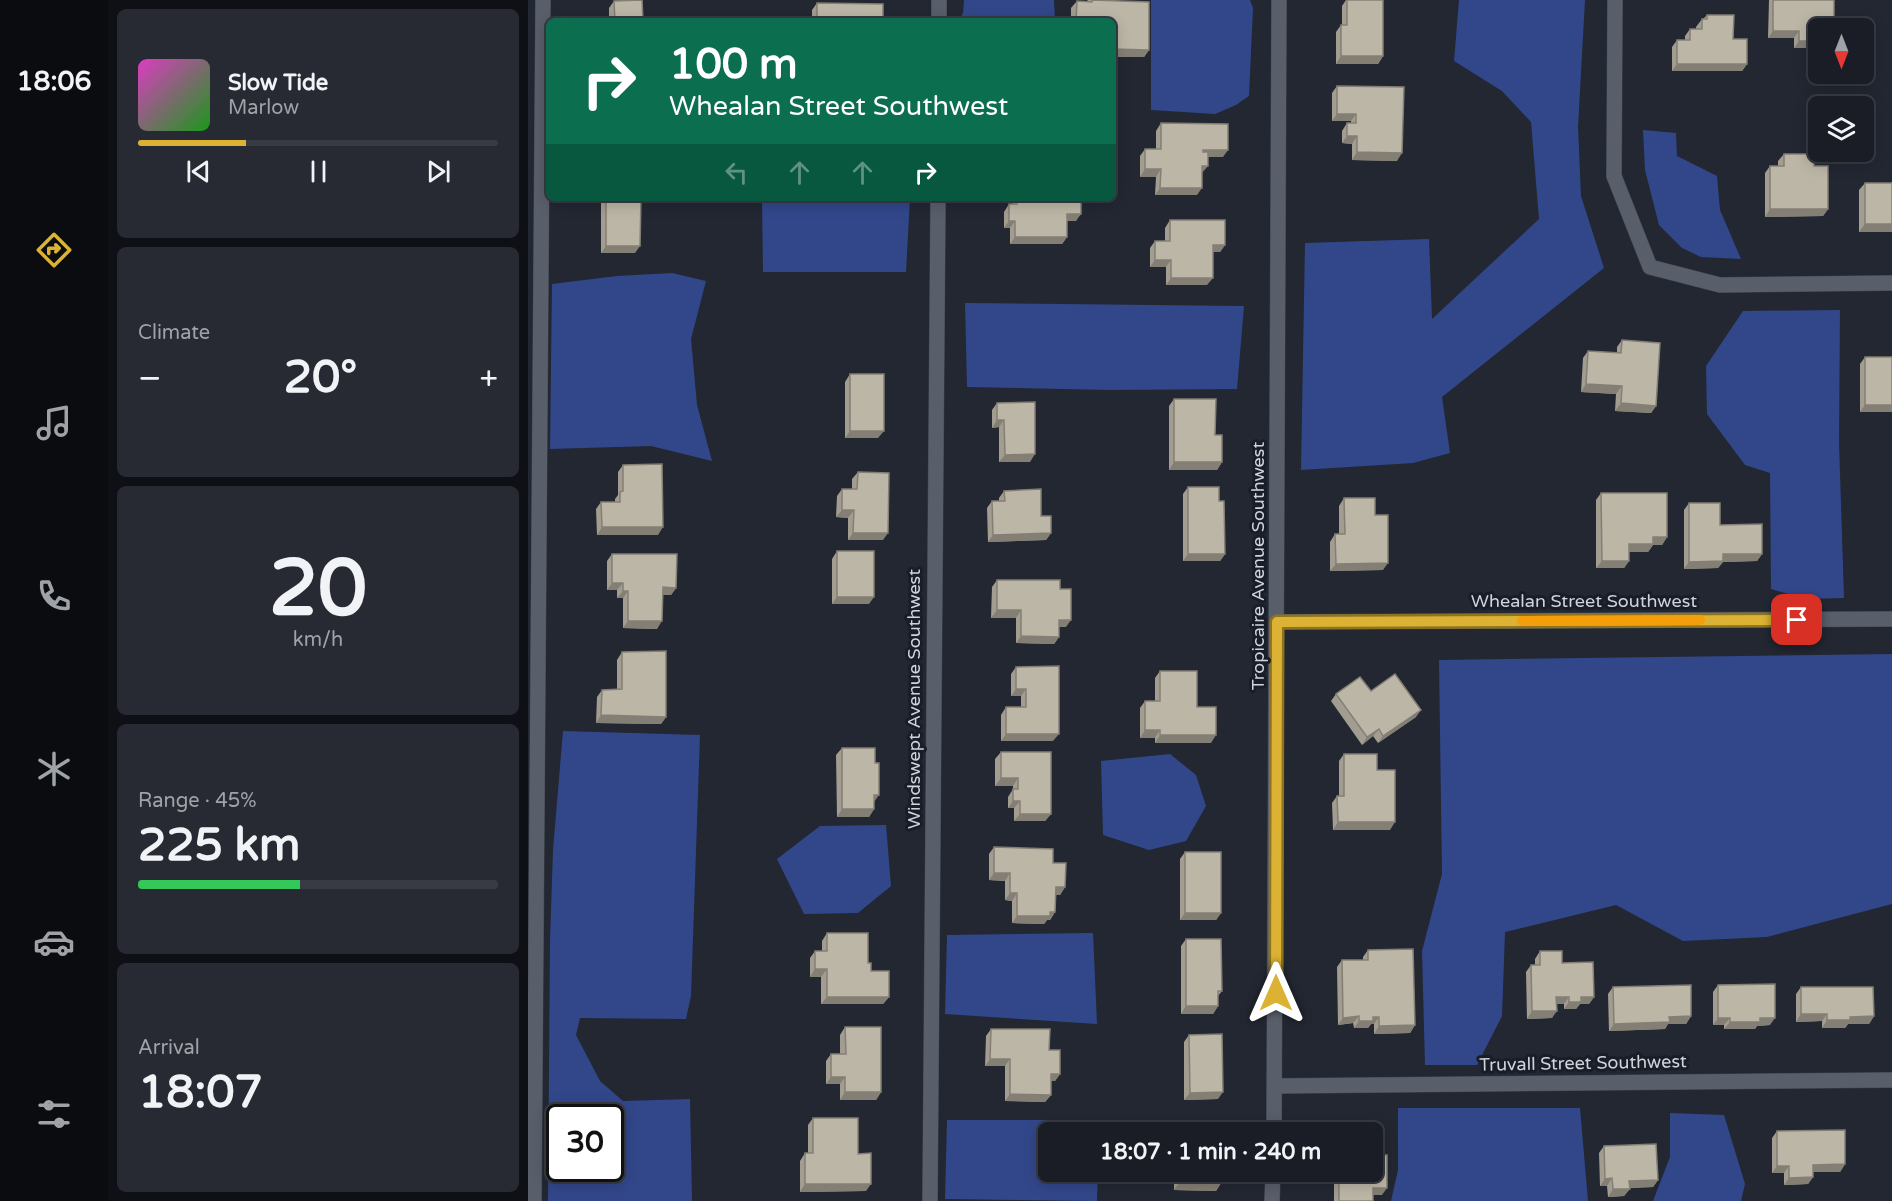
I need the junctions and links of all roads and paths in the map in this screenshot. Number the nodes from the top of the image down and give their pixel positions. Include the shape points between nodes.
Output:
1 (543, 0) edge
2 (939, 0) edge
3 (1279, 0) edge
4 (1615, 0) edge
5 (939, 18) edge
6 (938, 201) edge
7 (1892, 282) edge
8 (1892, 619) edge
9 (1277, 622) junction
10 (1892, 1080) edge
11 (1275, 1086) junction
12 (1274, 1122) edge
13 (1273, 1182) edge
14 (534, 1201) edge
15 (930, 1201) edge
16 (1272, 1201) edge

1 - 14 street
2 - 5 street
3 - 9 street, Tropicaire Avenue Southwest
4 - 7 street via 1614,176 1650,267 1720,285
6 - 15 street, Windswept Avenue Southwest
8 - 9 street, Whealan Street Southwest
9 - 11 street, Tropicaire Avenue Southwest
10 - 11 street, Truvall Street Southwest
11 - 12 street, Tropicaire Avenue Southwest
13 - 16 street

